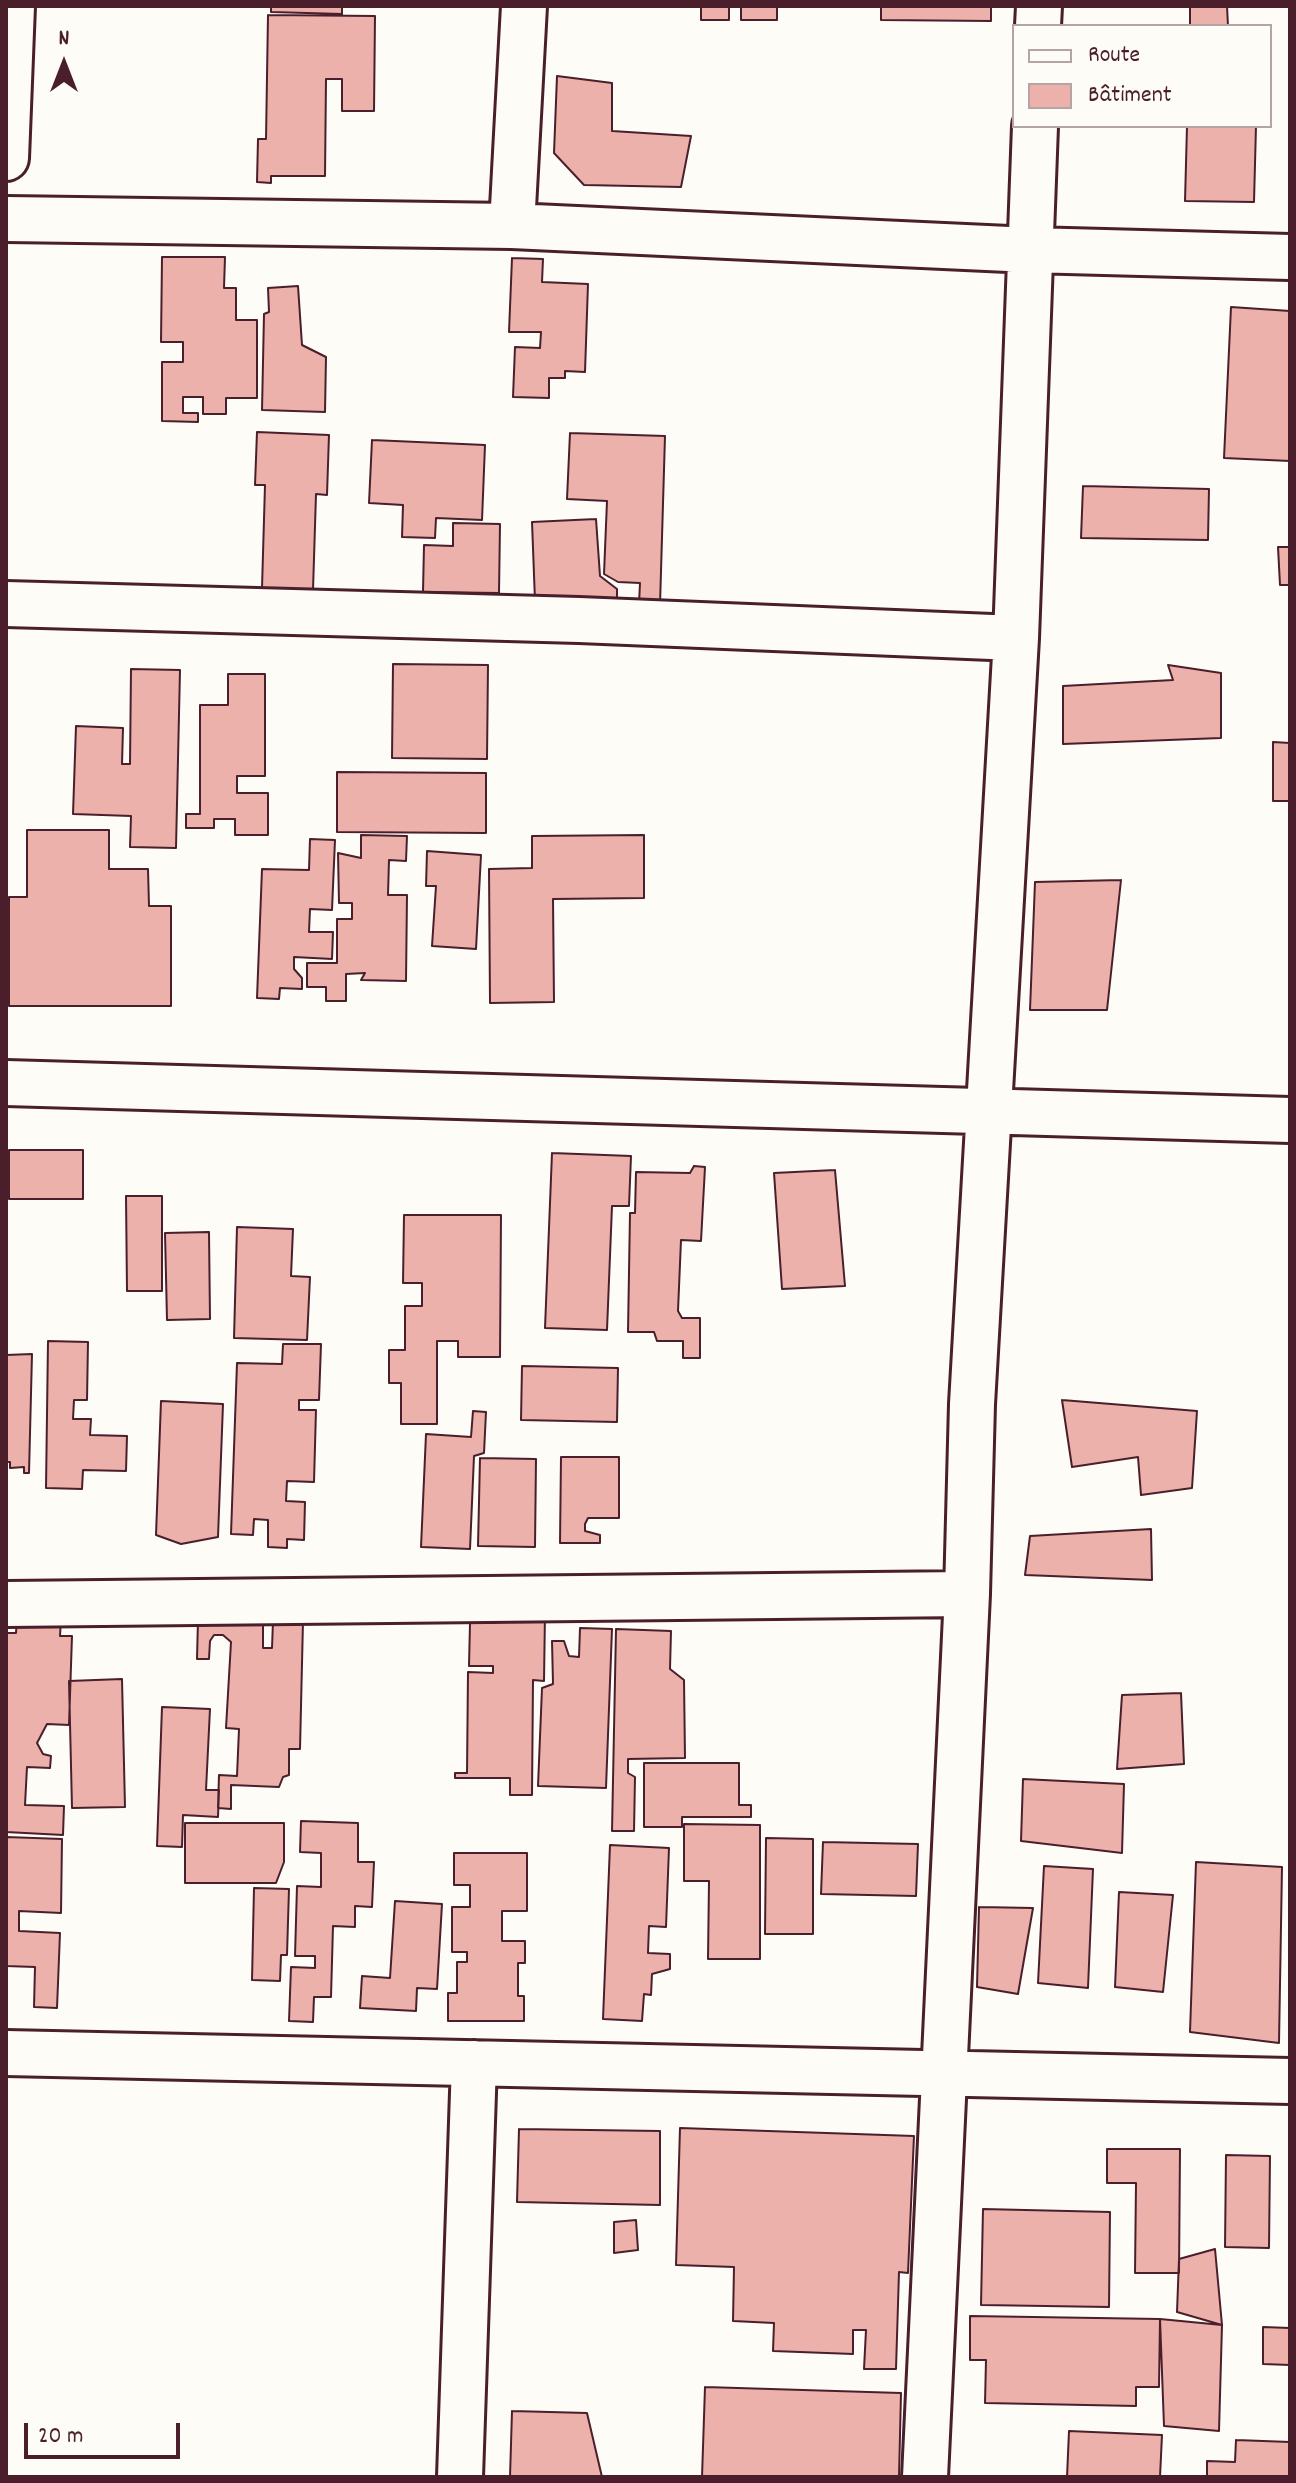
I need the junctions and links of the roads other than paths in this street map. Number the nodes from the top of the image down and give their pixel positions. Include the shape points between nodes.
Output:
1 (12, 6) edge
2 (524, 6) edge
3 (1035, 128) edge
4 (6, 158) edge
5 (6, 219) edge
6 (512, 226) junction
7 (1030, 250) junction
8 (1290, 257) edge
9 (6, 604) edge
10 (1016, 638) junction
11 (6, 1083) edge
12 (988, 1111) junction
13 (1290, 1120) edge
14 (967, 1594) junction
15 (6, 1604) edge
16 (6, 2053) edge
17 (474, 2063) junction
18 (943, 2074) junction
19 (1290, 2081) edge
20 (460, 2477) edge
21 (925, 2477) edge

1 - 4 street
2 - 6 street
3 - 7 street
5 - 6 street
6 - 7 street
7 - 8 street
7 - 10 street
9 - 10 street
10 - 12 street
11 - 12 street
12 - 13 street
12 - 14 street
14 - 15 street
14 - 18 street
16 - 17 street
17 - 18 street
17 - 20 street
18 - 19 street
18 - 21 street

